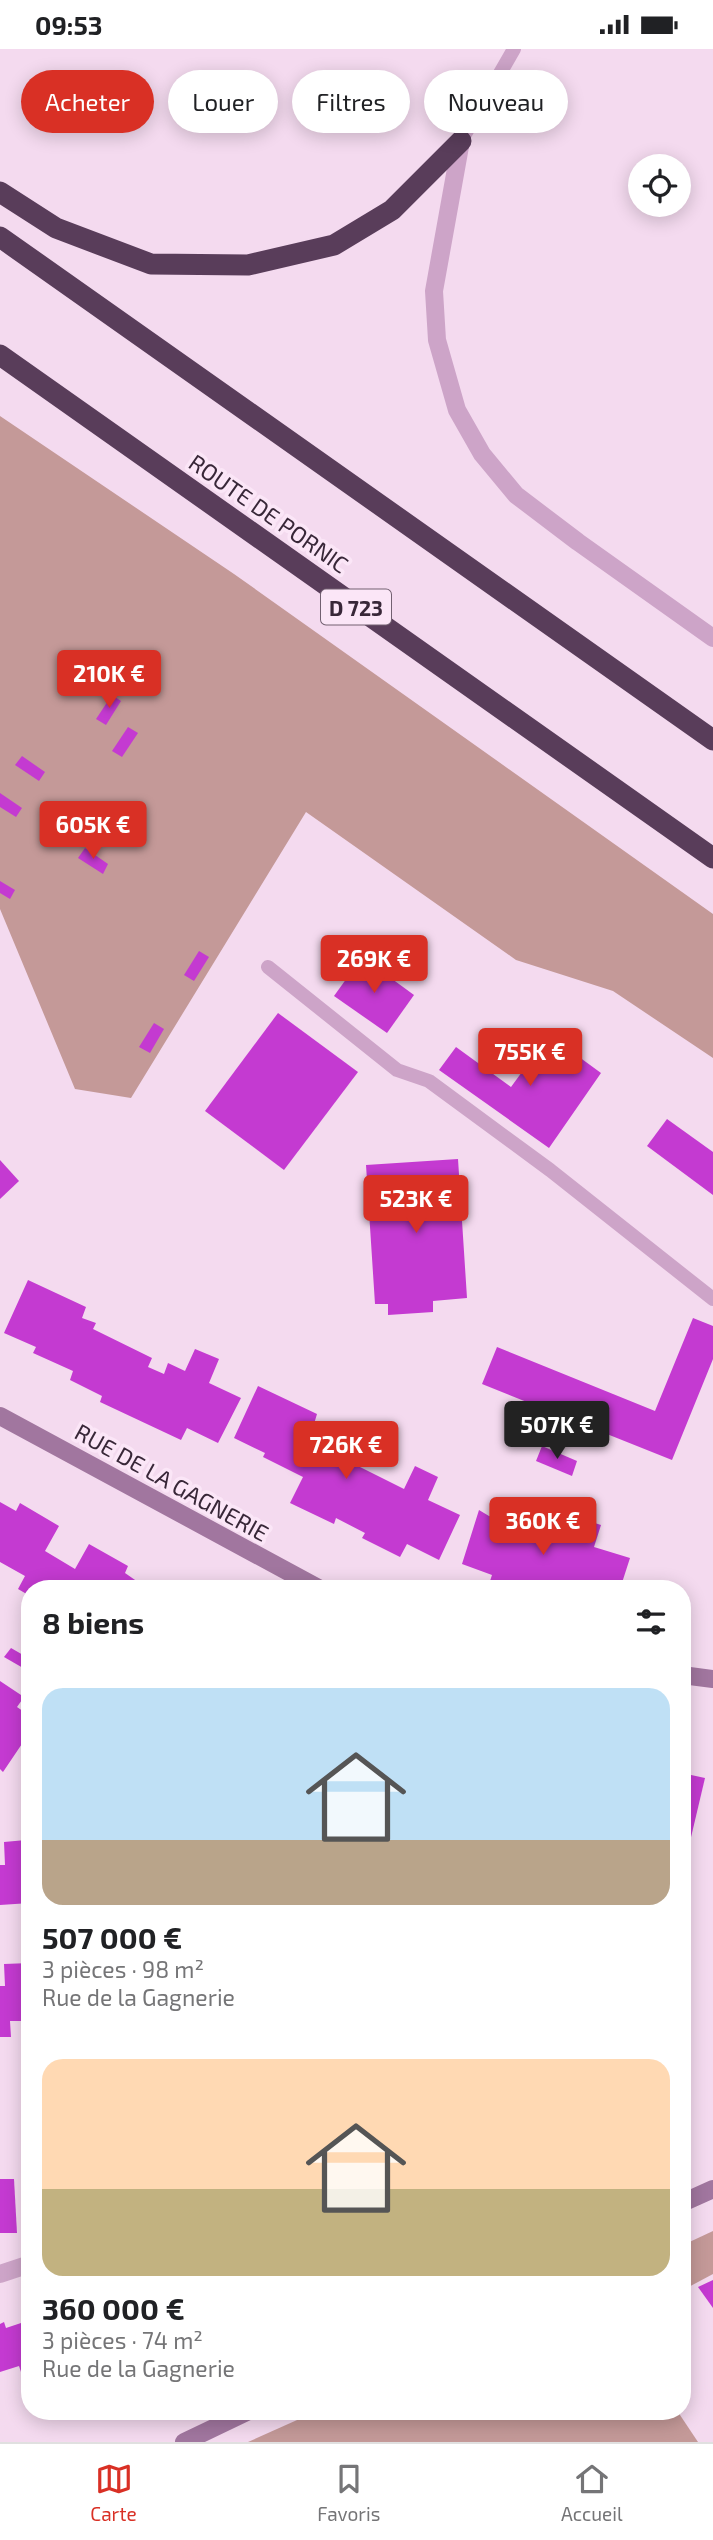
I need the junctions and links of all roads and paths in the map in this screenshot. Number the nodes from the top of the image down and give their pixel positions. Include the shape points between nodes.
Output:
1 (514, 49) edge
2 (461, 141) junction
3 (0, 192) edge
4 (0, 237) edge
5 (0, 355) edge
6 (713, 638) edge
7 (713, 740) edge
8 (713, 858) edge
9 (268, 967) dead end
10 (713, 1299) edge
11 (0, 1416) edge
12 (303, 1580) edge
13 (691, 1676) edge
14 (713, 1679) edge
15 (713, 2189) edge
16 (691, 2199) edge
17 (21, 2267) edge
18 (0, 2274) edge
19 (230, 2420) edge
20 (184, 2442) edge

1 - 2 lane
2 - 3 highway via 392,210 334,246 248,265 151,264 56,228
2 - 6 street via 434,291 437,340 457,410 482,454 516,495
4 - 7 highway
5 - 8 highway, ROUTE DE PORNIC / D 723
9 - 10 lane via 397,1070 429,1081 539,1162
11 - 12 street, RUE DE LA GAGNERIE
13 - 14 street
15 - 16 street
17 - 18 street
19 - 20 street

